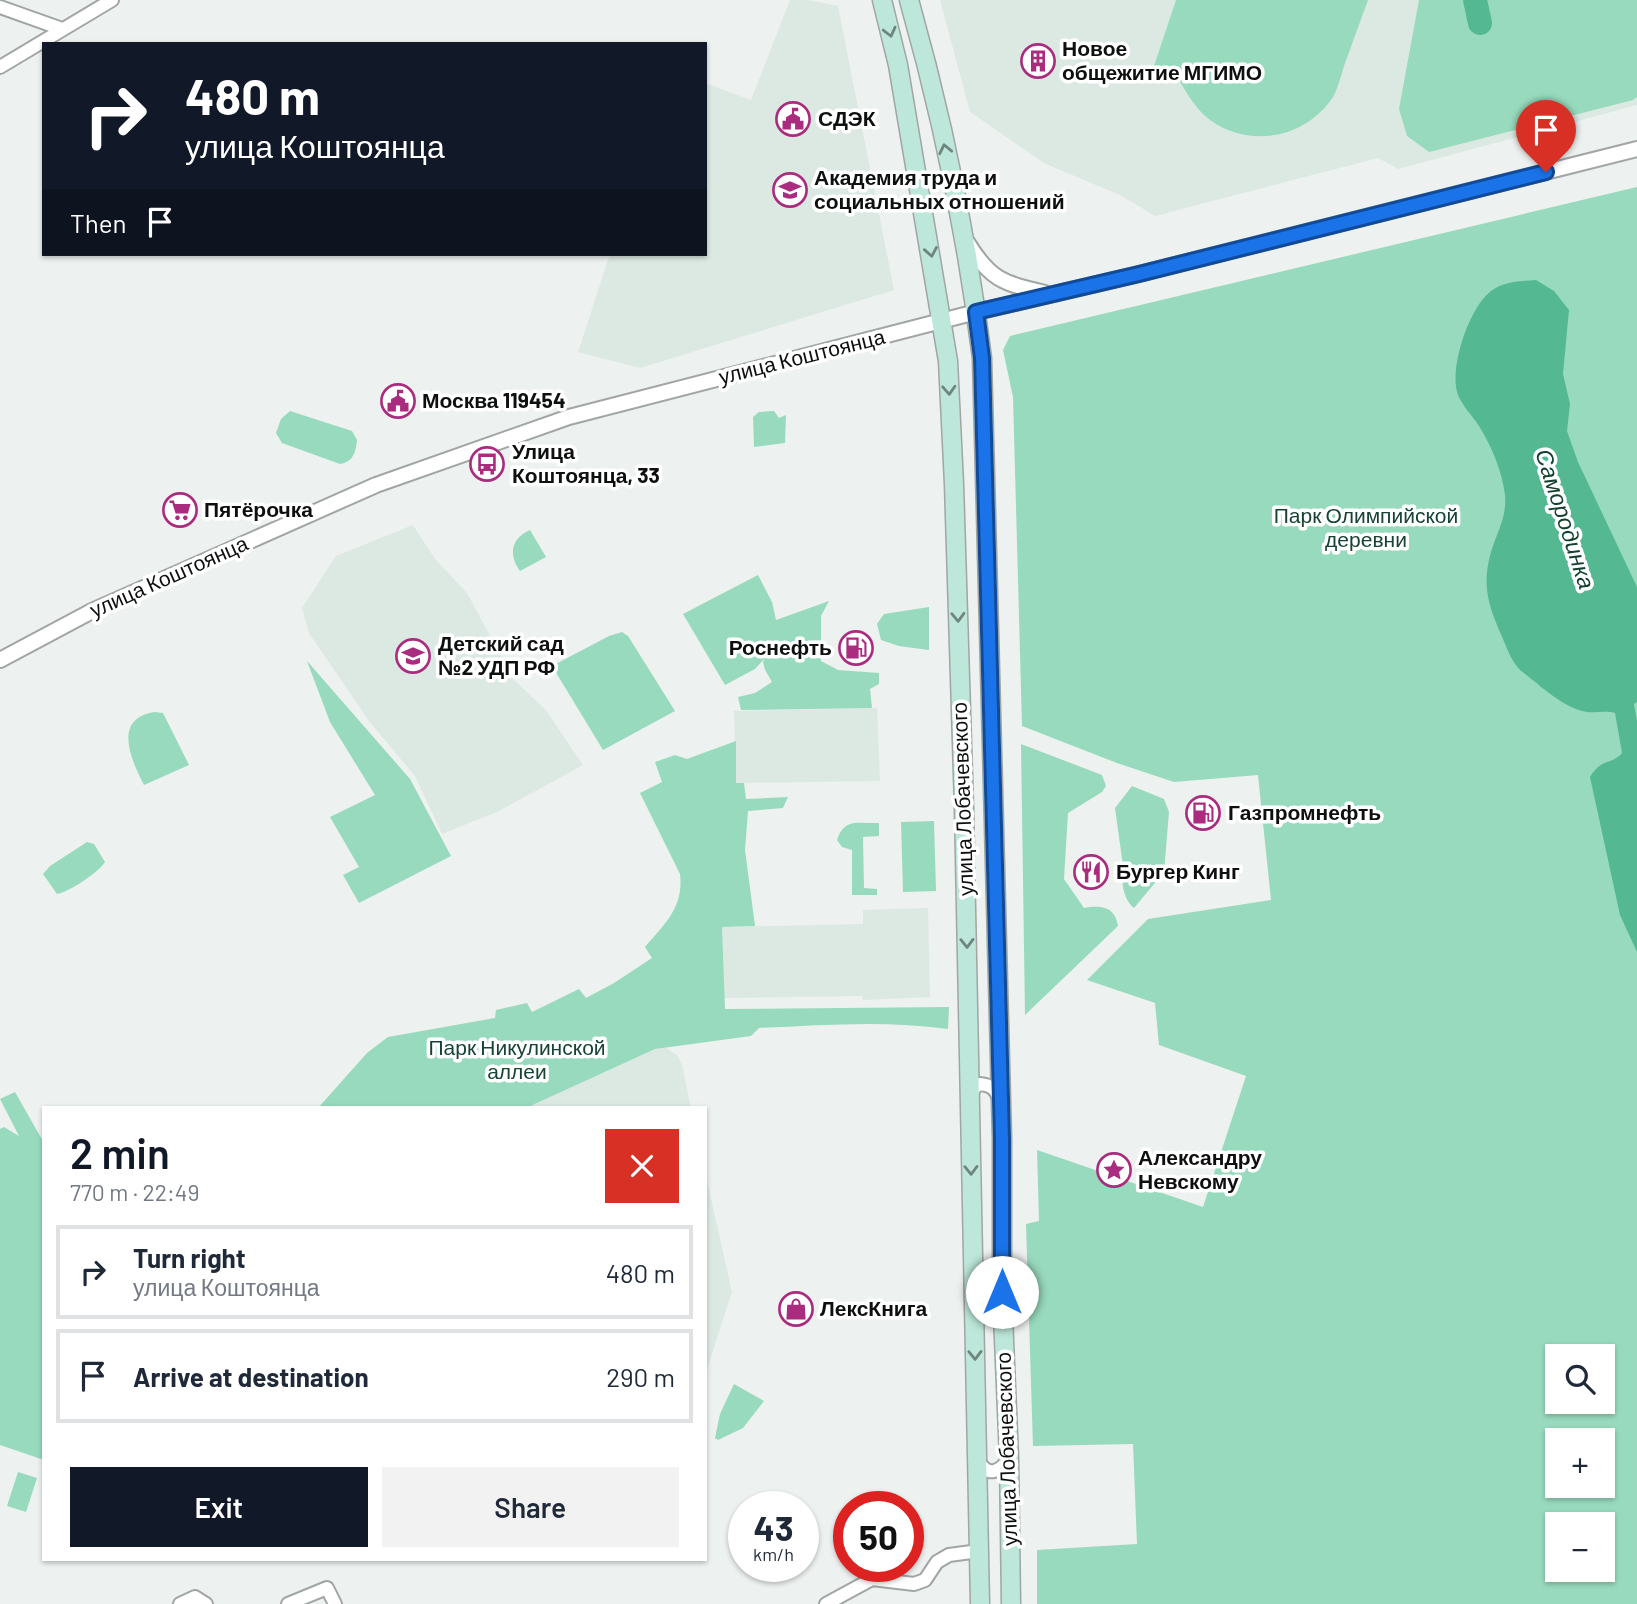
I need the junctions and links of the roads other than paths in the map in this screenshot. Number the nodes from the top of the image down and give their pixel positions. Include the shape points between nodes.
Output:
1 (112, 0) edge
2 (882, 0) edge
3 (909, 0) edge
4 (0, 7) edge
5 (62, 29) junction
6 (0, 67) edge
7 (1637, 149) edge
8 (962, 234) junction
9 (1050, 295) junction
10 (976, 312) junction
11 (943, 322) junction
12 (0, 660) edge
13 (1000, 1100) junction
14 (970, 1101) junction
15 (1009, 1458) junction
16 (977, 1459) junction
17 (979, 1551) junction
18 (180, 1604) edge
19 (206, 1604) edge
20 (288, 1604) edge
21 (335, 1604) edge
22 (826, 1604) edge
23 (980, 1604) edge
24 (1011, 1604) edge

1 - 5 street
2 -> 11 main road, улица Лобачевского via 898,65
8 -> 3 main road, улица Лобачевского via 928,67
4 - 5 street
5 - 6 street
7 - 9 street, улица Коштоянца
8 - 9 street via 990,274
8 - 10 main road, улица Лобачевского
9 - 10 street, улица Коштоянца
10 - 11 street, улица Коштоянца
10 - 13 main road, улица Лобачевского via 982,358
11 - 12 street, улица Коштоянца via 569,417 457,455 376,485 115,600
11 -> 14 main road, улица Лобачевского via 955,498
13 - 14 street via 997,1091 980,1084
13 - 15 main road, улица Лобачевского
14 -> 16 main road, улица Лобачевского
15 - 16 street via 993,1473
15 - 24 main road, улица Лобачевского
16 - 17 main road, улица Лобачевского
17 - 22 street via 949,1555 915,1584 872,1579
17 - 23 main road, улица Лобачевского
18 - 19 street via 195,1597
20 - 21 street via 327,1588

